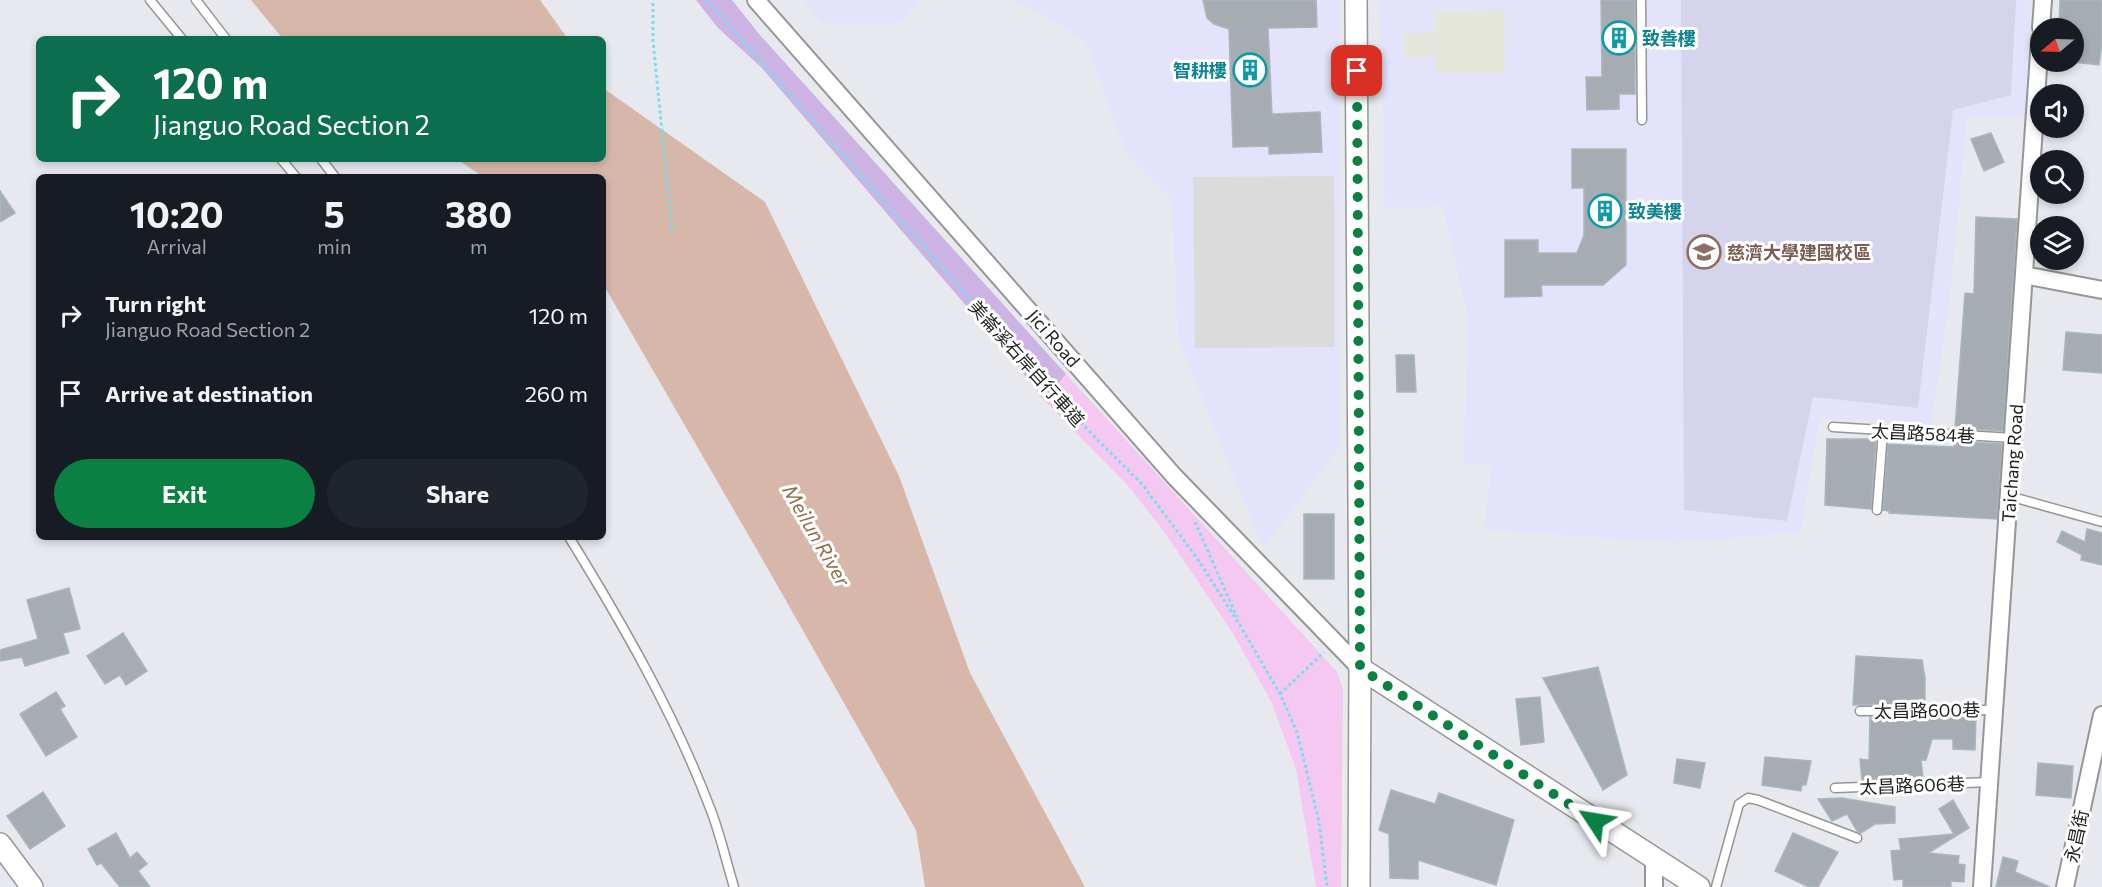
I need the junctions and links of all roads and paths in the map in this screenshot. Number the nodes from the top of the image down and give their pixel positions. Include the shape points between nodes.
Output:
1 (150, 0) edge
2 (196, 0) edge
3 (707, 0) edge
4 (756, 0) edge
5 (1356, 0) edge
6 (1641, 0) edge
7 (2043, 0) edge
8 (653, 3) dead end
9 (2042, 18) edge
10 (180, 36) edge
11 (224, 36) edge
12 (2038, 72) edge
13 (1642, 120) dead end
14 (284, 162) edge
15 (323, 162) edge
16 (294, 174) edge
17 (333, 174) edge
18 (672, 232) dead end
19 (2024, 275) junction
20 (2102, 290) edge
21 (1833, 427) dead end
22 (1883, 431) junction
23 (2014, 438) junction
24 (2009, 496) junction
25 (1196, 499) junction
26 (1877, 510) dead end
27 (2102, 522) edge
28 (571, 540) edge
29 (1242, 627) junction
30 (1334, 641) junction
31 (1360, 668) junction
32 (1280, 694) junction
33 (1995, 710) junction
34 (1860, 711) dead end
35 (2102, 715) edge
36 (1990, 782) junction
37 (1835, 788) dead end
38 (1857, 838) dead end
39 (0, 844) edge
40 (1654, 860) junction
41 (32, 887) edge
42 (734, 887) edge
43 (1327, 887) edge
44 (1359, 887) edge
45 (1654, 887) edge
46 (1699, 887) edge
47 (1716, 887) edge
48 (1982, 887) edge
49 (2065, 887) edge

1 - 10 lane
2 - 11 lane
3 - 29 path, 美崙溪右岸自行車道 via 1065,407 1142,484
4 - 25 street, Jici Road
5 - 31 street
6 - 13 lane
7 - 9 street
8 - 18 path via 653,41
12 - 19 street, Taichang Road
14 - 16 lane
15 - 17 lane
19 - 20 street
19 - 23 street, Taichang Road
21 - 22 lane, 太昌路584巷
22 - 23 lane, 太昌路584巷
22 - 26 lane
23 - 24 street, Taichang Road
24 - 27 lane
24 - 33 street, Taichang Road
25 - 29 path via 1188,507
25 - 30 street, Jici Road
28 - 42 lane via 669,714 711,810
29 - 32 path
30 - 31 street, Jici Road
30 - 32 path
31 - 40 street
31 - 44 street
32 - 43 path via 1297,732 1309,777
33 - 34 lane, 太昌路600巷
33 - 36 street, Taichang Road
35 - 49 street, 永昌街
36 - 37 lane, 太昌路606巷
36 - 48 street, Taichang Road
38 - 47 lane via 1748,798 1739,804
39 - 41 street
40 - 45 street
40 - 46 street

